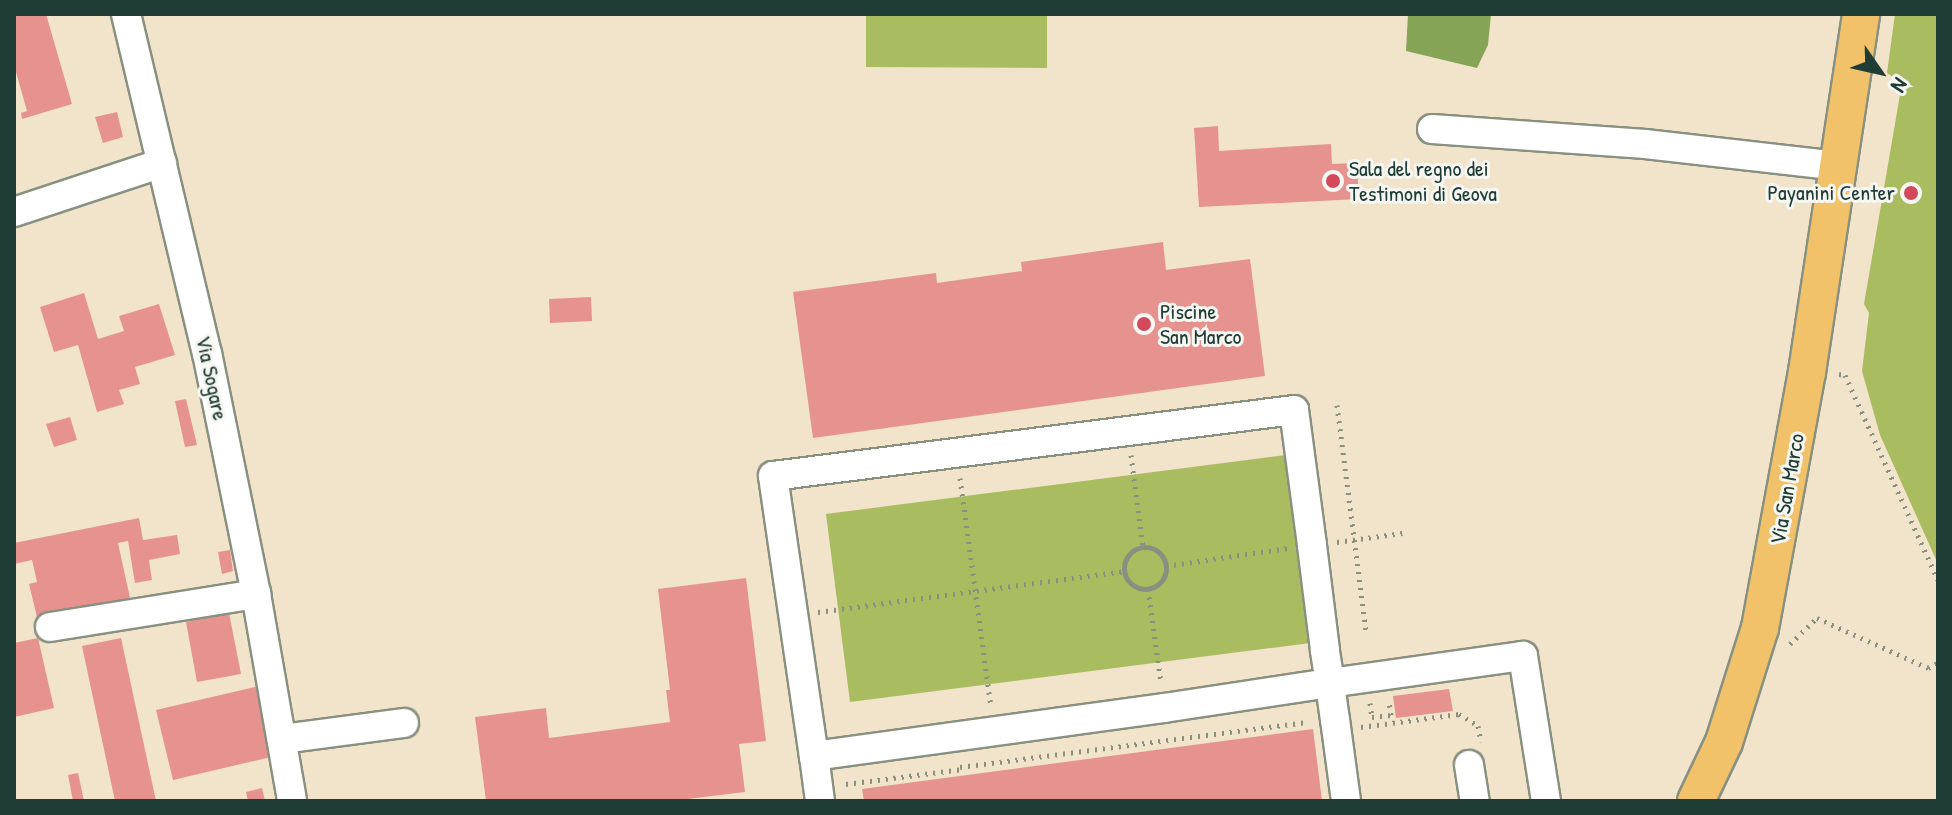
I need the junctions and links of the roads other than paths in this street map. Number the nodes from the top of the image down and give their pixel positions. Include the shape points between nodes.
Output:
1 (126, 14) edge
2 (1861, 14) edge
3 (1432, 129) dead end
4 (162, 163) junction
5 (1838, 166) junction
6 (14, 212) edge
7 (256, 594) junction
8 (50, 627) dead end
9 (1330, 683) junction
10 (404, 723) dead end
11 (282, 739) junction
12 (814, 756) junction
13 (1476, 758) road end
14 (825, 793) edge
15 (292, 801) edge
16 (1346, 801) edge
17 (1475, 801) edge
18 (1546, 801) edge
19 (1696, 801) edge

1 - 4 street, Via Sogare
2 - 5 main road, Via San Marco
3 - 5 street via 1645,144
4 - 6 street
4 - 7 street, Via Sogare
5 - 19 main road, Via San Marco via 1760,628 1724,742
7 - 8 street
7 - 11 street, Via Sogare
9 - 12 street
9 - 12 street via 1294,410 773,476
9 - 16 street
9 - 18 street via 1523,656
10 - 11 street
11 - 15 street, Via Sogare
12 - 14 street
13 - 17 street

